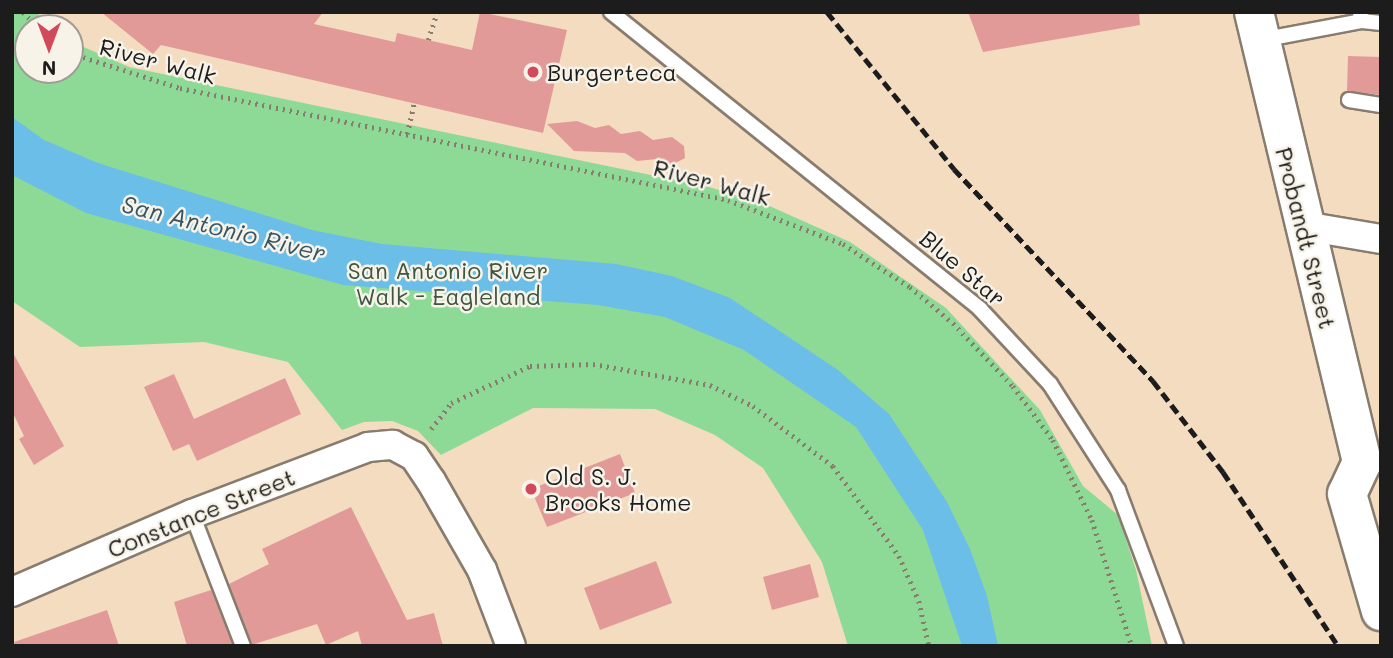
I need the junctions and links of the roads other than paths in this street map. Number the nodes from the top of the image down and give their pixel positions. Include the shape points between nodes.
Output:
1 (611, 12) edge
2 (1361, 17) edge
3 (1381, 23) edge
4 (1257, 26) edge
5 (1349, 100) dead end
6 (1381, 105) edge
7 (1304, 226) junction
8 (1381, 239) edge
9 (1372, 468) edge
10 (192, 514) junction
11 (1373, 561) edge
12 (12, 592) edge
13 (1381, 611) edge
14 (243, 646) edge
15 (511, 646) edge
16 (1176, 646) edge

1 - 16 lane, Blue Star via 980,309 1050,384 1118,490
2 - 3 lane
2 - 4 lane
4 - 7 main road, Probandt Street
5 - 6 lane
7 - 8 street
7 - 9 main road, Probandt Street
9 - 11 main road, Probandt Street via 1347,494
10 - 12 street, Constance Street
10 - 14 lane
10 - 15 street, Constance Street via 368,447 393,444 414,456 431,481 482,570
11 - 13 main road, Probandt Street

